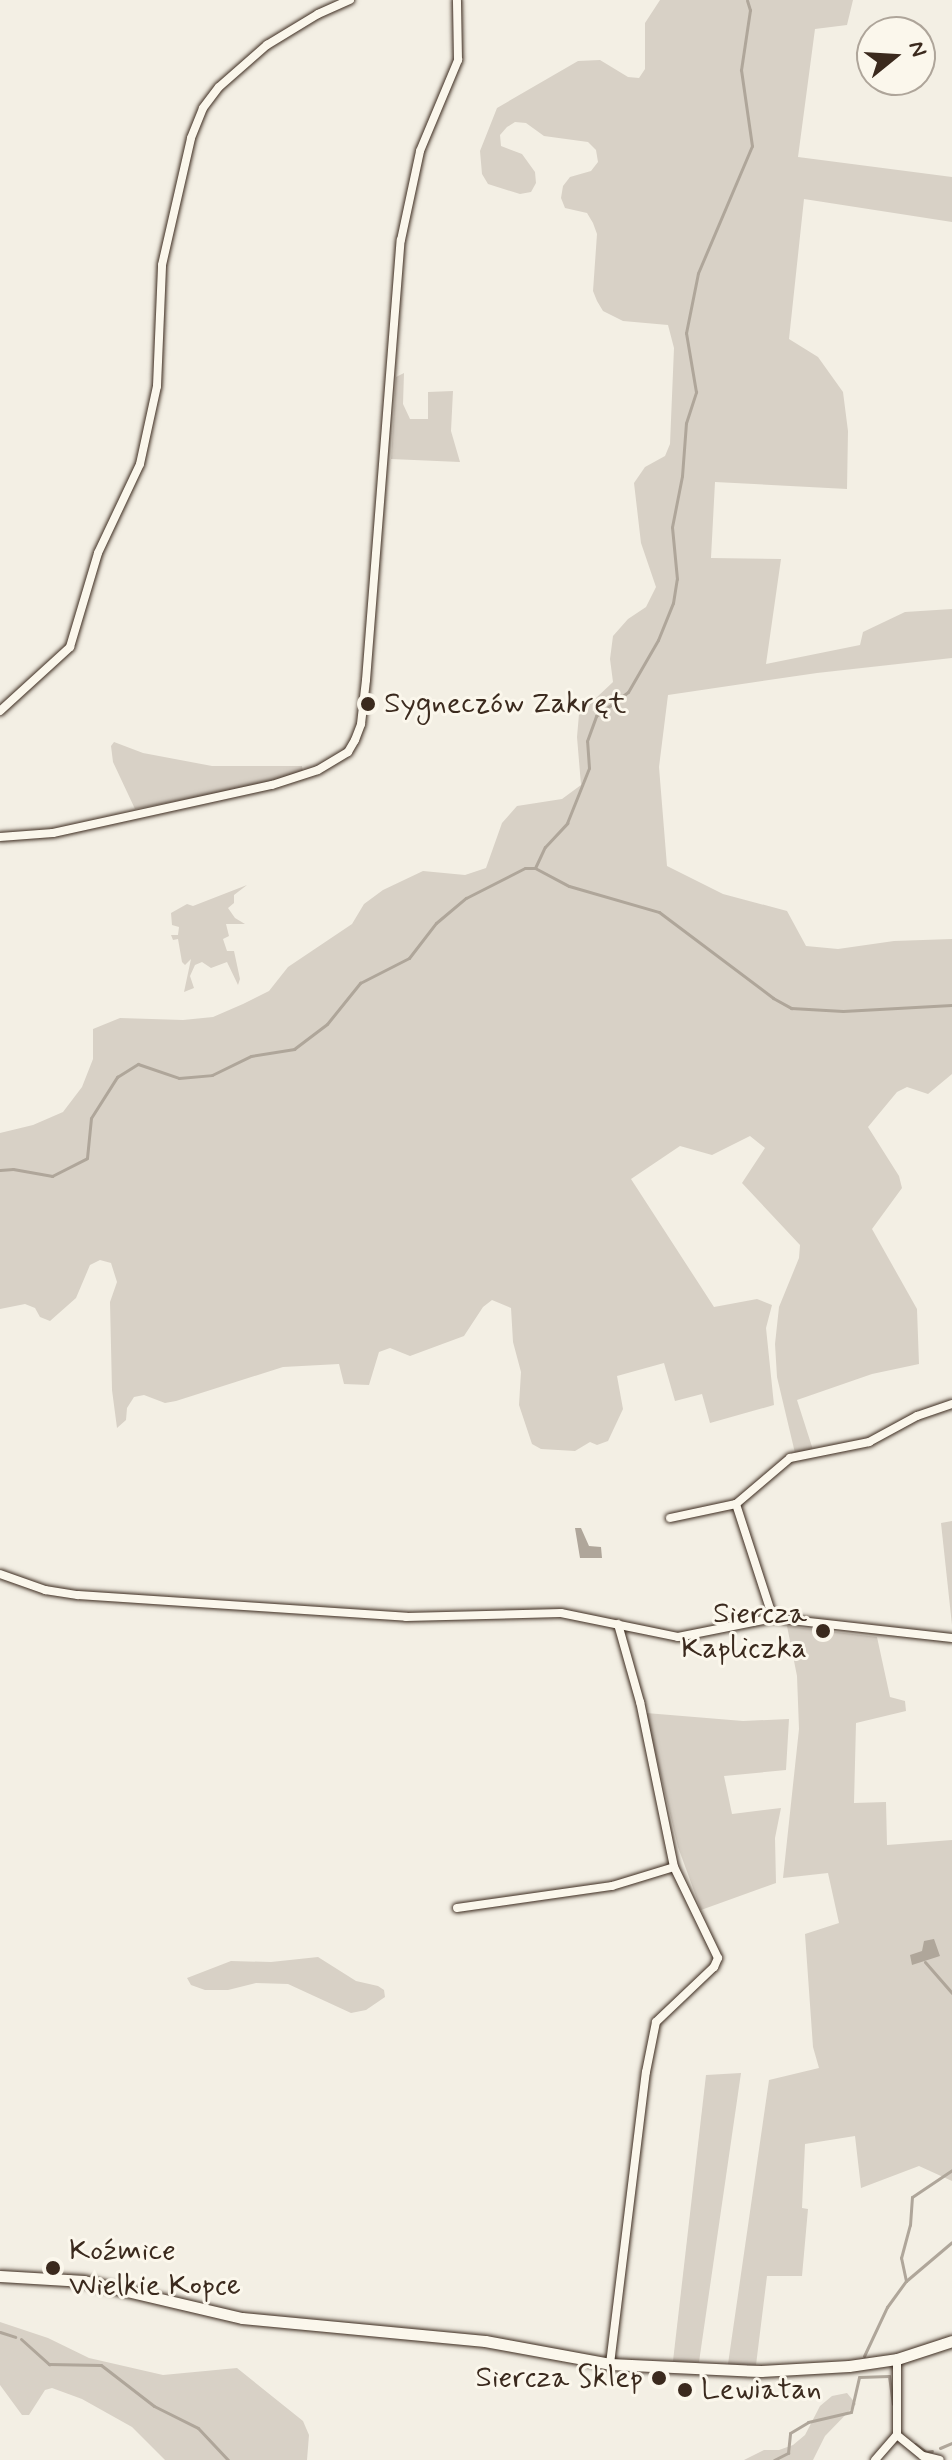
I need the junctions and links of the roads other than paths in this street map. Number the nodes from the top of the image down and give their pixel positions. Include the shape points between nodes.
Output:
1 (350, 0) edge
2 (457, 0) edge
3 (0, 711) edge
4 (0, 837) edge
5 (952, 1404) edge
6 (736, 1504) junction
7 (670, 1518) dead end
8 (0, 1574) edge
9 (773, 1618) junction
10 (618, 1624) junction
11 (952, 1638) edge
12 (674, 1867) junction
13 (457, 1908) dead end
14 (0, 2276) edge
15 (952, 2341) edge
16 (897, 2359) junction
17 (610, 2364) junction
18 (897, 2435) junction
19 (875, 2460) edge
20 (940, 2460) edge

1 - 3 street via 267,45 203,108 164,252 157,386 140,464 98,553 70,647
2 - 4 street via 458,60 420,151 401,240 366,680 355,740 348,752 328,765 272,785 53,833
5 - 6 street via 869,1442 790,1458
6 - 7 street
6 - 9 street
8 - 10 street via 45,1590 157,1602 406,1617 530,1612
9 - 10 street via 678,1637
9 - 11 street
10 - 12 street
12 - 13 street via 612,1886
12 - 17 street via 718,1958 656,2022
14 - 17 street via 84,2281 255,2320 485,2341
15 - 16 street
16 - 17 street via 761,2371
16 - 18 street
18 - 19 street
18 - 20 street via 923,2456

